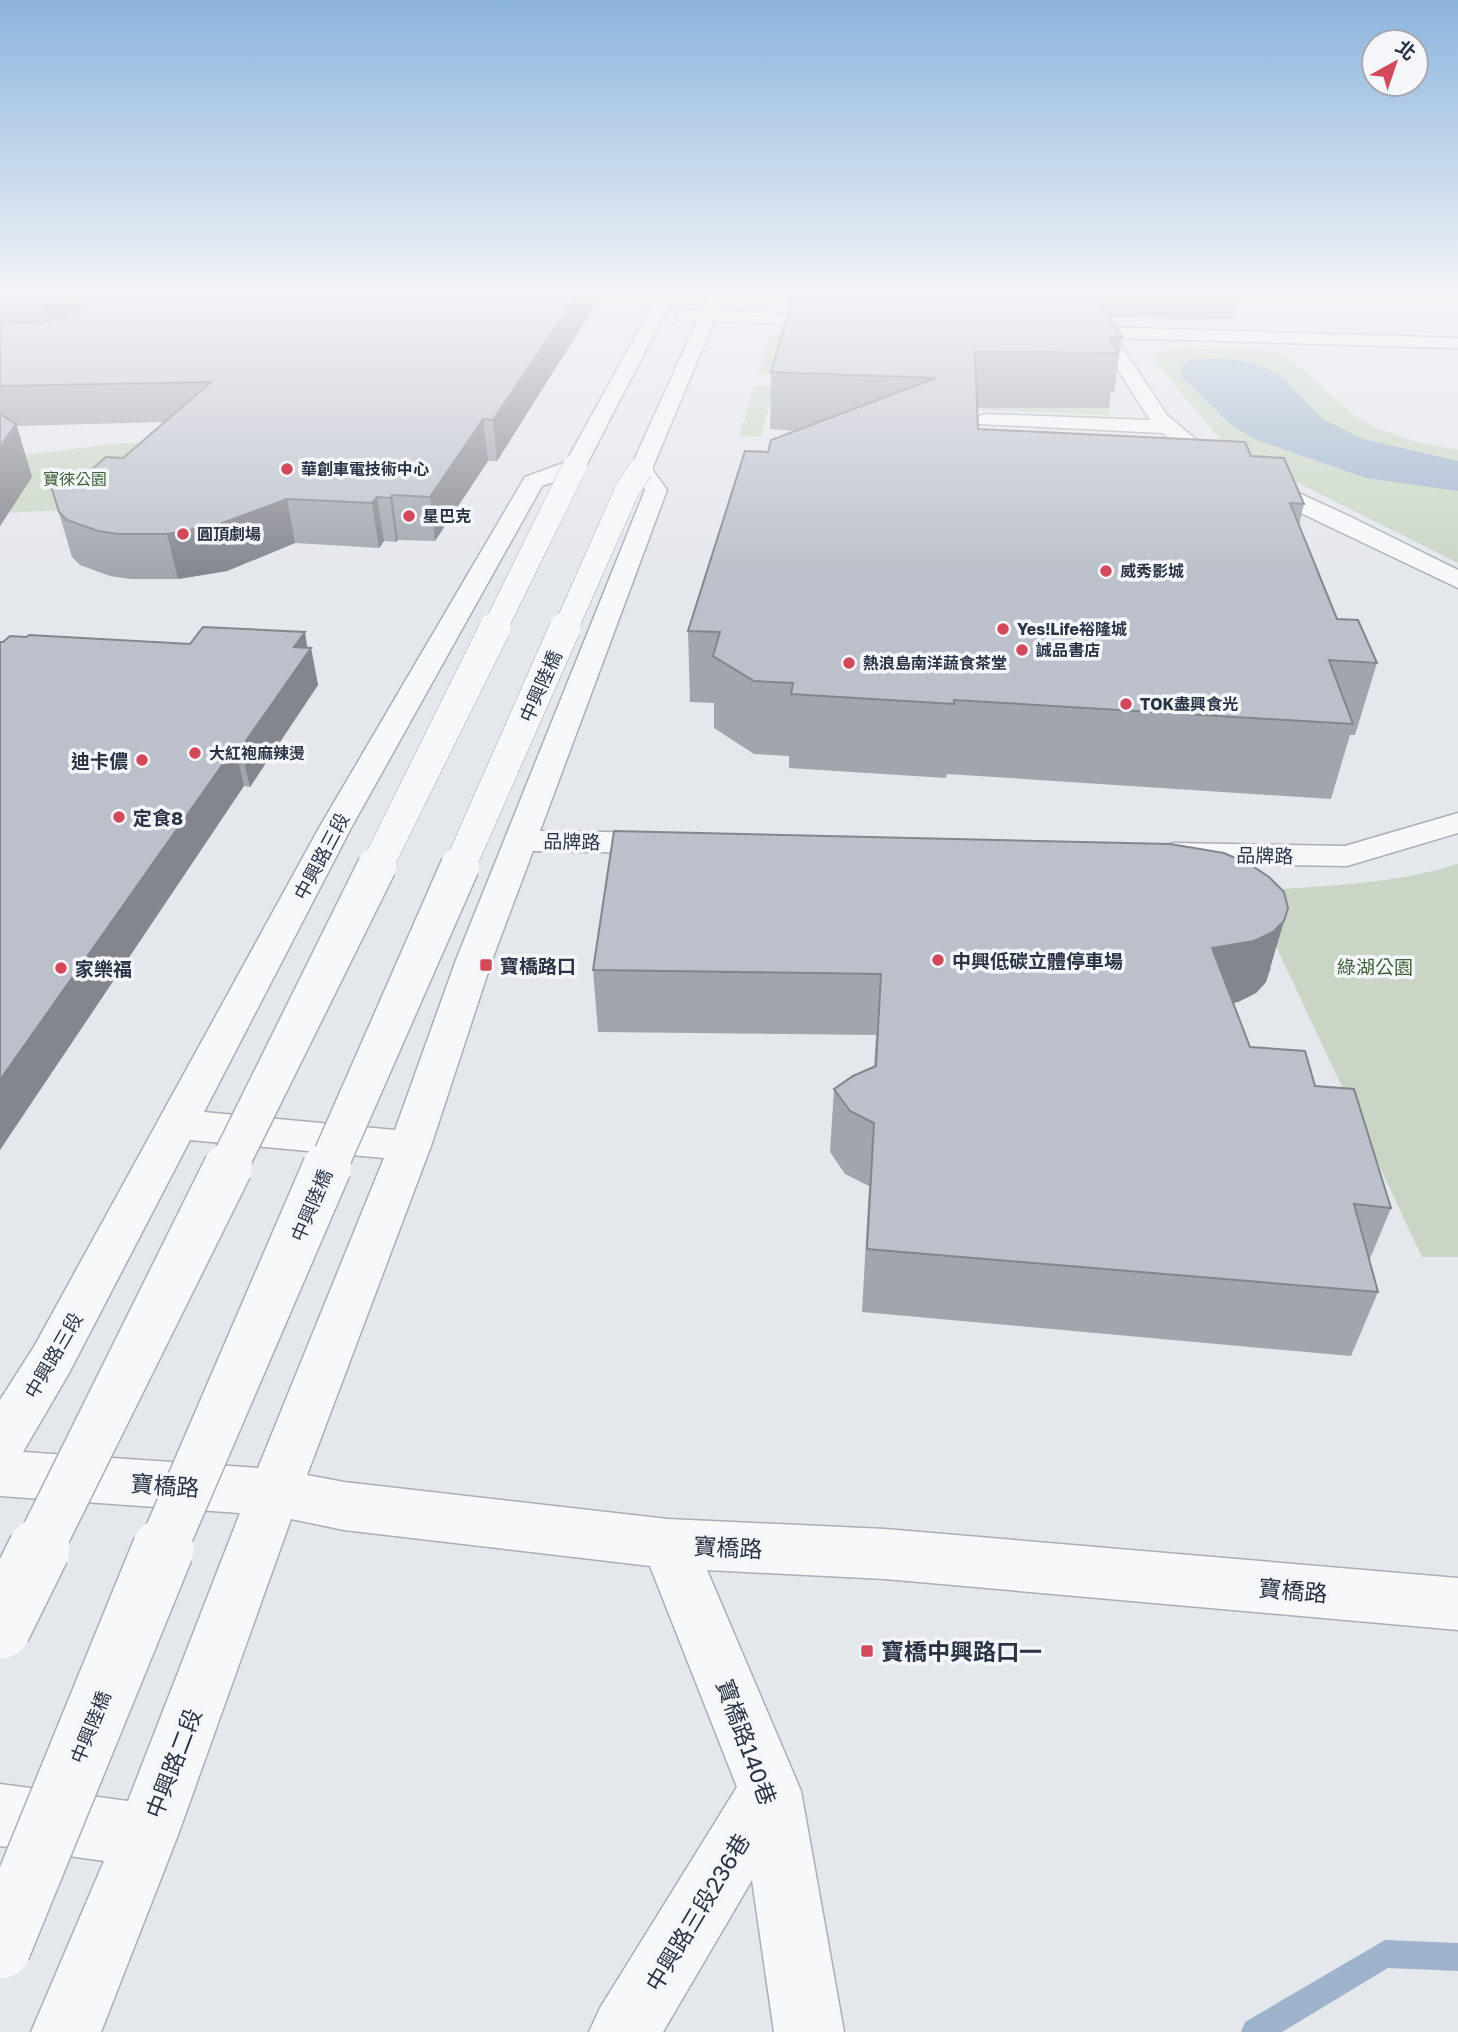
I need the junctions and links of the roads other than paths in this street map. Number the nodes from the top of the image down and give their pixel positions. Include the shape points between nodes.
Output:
1 (615, 388) edge
2 (676, 388) edge
3 (1140, 388) edge
4 (986, 420) dead end
5 (1170, 427) junction
6 (575, 466) junction
7 (641, 469) junction
8 (1458, 580) edge
9 (1458, 823) edge
10 (521, 841) junction
11 (696, 843) edge
12 (1140, 852) edge
13 (178, 1124) junction
14 (410, 1146) junction
15 (0, 1445) edge
16 (0, 1474) edge
17 (274, 1492) junction
18 (668, 1544) junction
19 (1458, 1604) edge
20 (0, 1628) edge
21 (770, 1791) junction
22 (0, 1815) edge
23 (146, 1835) junction
24 (0, 1948) edge
25 (66, 2032) edge
26 (624, 2032) edge
27 (809, 2032) edge

1 - 6 street
2 - 7 street
3 - 5 street
4 - 5 street
5 - 8 street via 1204,458
6 - 13 street, 中興路三段 via 533,482 335,828
6 - 20 street, bridge
7 - 10 street via 656,490
7 - 24 street, 中興陸橋, bridge via 627,490 383,1038 154,1570
9 - 12 street, 品牌路 via 1347,856
10 - 11 street, 品牌路
10 - 14 street
13 - 14 street
13 - 15 street, 中興路三段
14 - 17 street
16 - 17 street, 寶橋路
17 - 18 street, 寶橋路 via 344,1506
17 - 23 street, 中興路二段
18 - 19 street, 寶橋路 via 885,1554
18 - 21 street, 寶橋路140巷
21 - 26 street, 中興路三段236巷
21 - 27 street, 寶橋路140巷
22 - 23 street
23 - 25 street, 中興路二段

